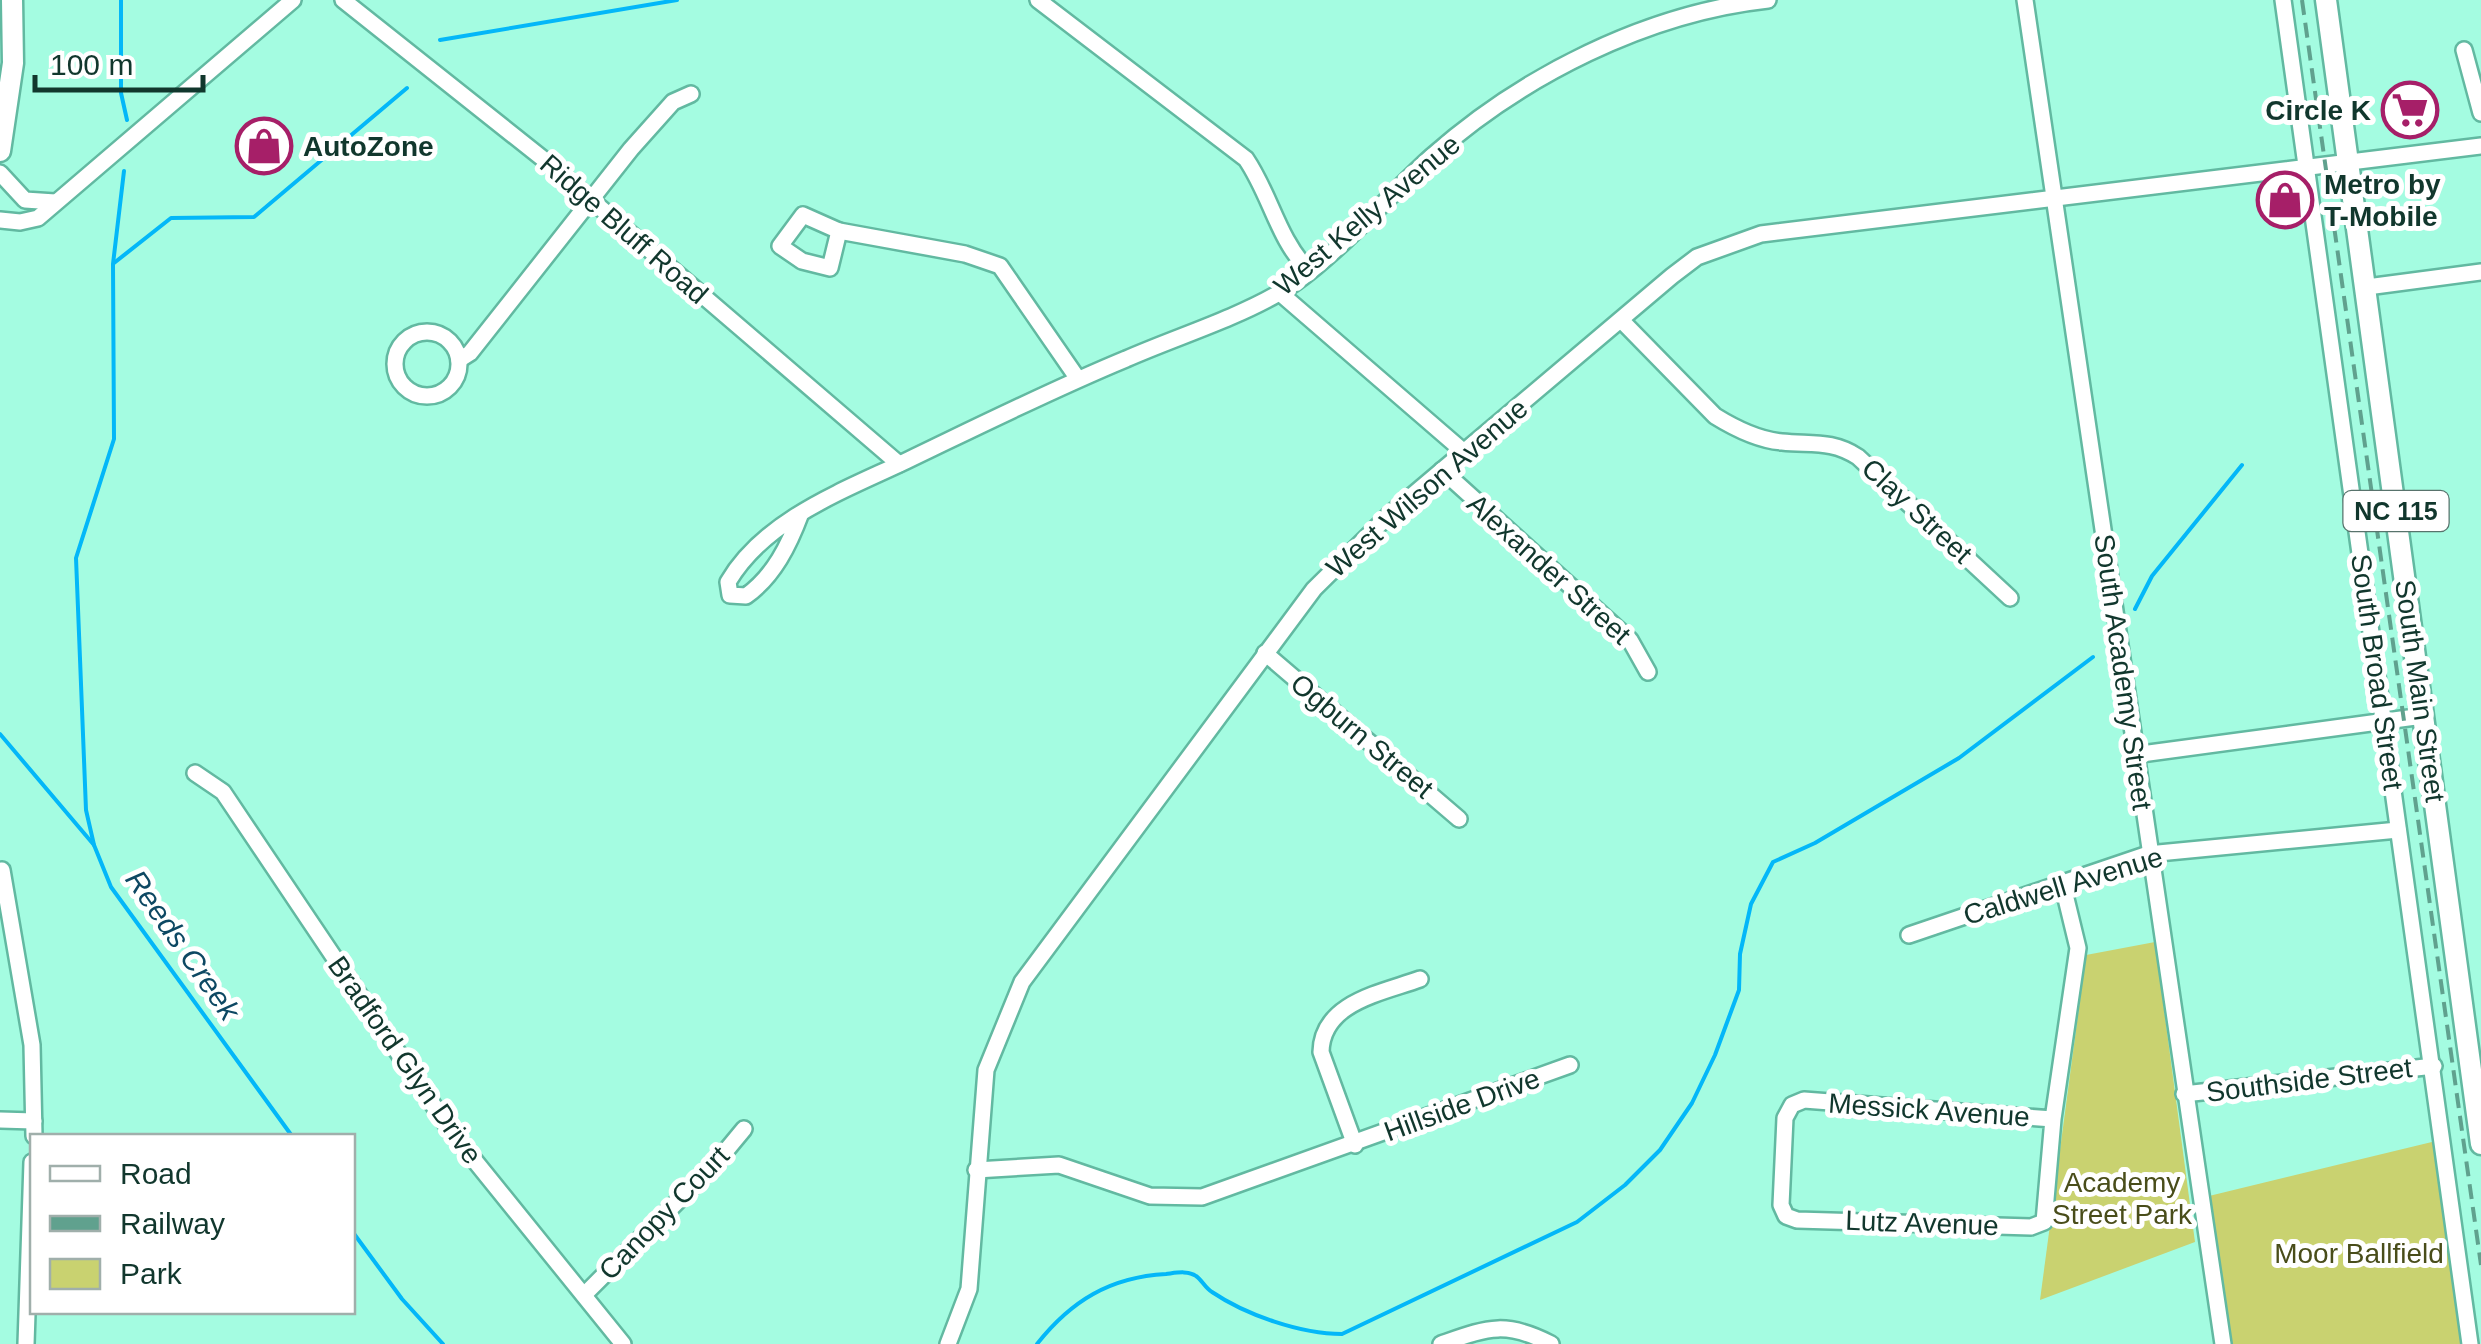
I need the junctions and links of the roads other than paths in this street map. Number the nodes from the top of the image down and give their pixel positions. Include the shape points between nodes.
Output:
1 (12, 0) edge
2 (293, 0) edge
3 (343, 0) edge
4 (1038, 0) edge
5 (1768, 0) edge
6 (2025, 0) edge
7 (2283, 0) edge
8 (2326, 0) edge
9 (6, 18) edge
10 (2464, 50) dead end
11 (691, 94) dead end
12 (2481, 113) edge
13 (2481, 146) edge
14 (0, 150) edge
15 (2349, 163) junction
16 (2306, 168) junction
17 (0, 173) edge
18 (2054, 198) junction
19 (593, 200) junction
20 (59, 201) junction
21 (0, 220) edge
22 (838, 231) dead end
23 (1308, 270) junction
24 (2481, 272) edge
25 (2367, 287) junction
26 (1280, 293) junction
27 (1621, 320) junction
28 (458, 360) junction
29 (1078, 379) junction
30 (1464, 452) junction
31 (899, 464) junction
32 (1442, 470) junction
33 (801, 513) junction
34 (2010, 598) dead end
35 (1264, 653) junction
36 (1648, 672) dead end
37 (2423, 716) junction
38 (2385, 721) junction
39 (2134, 755) junction
40 (195, 772) dead end
41 (1459, 819) dead end
42 (2398, 830) junction
43 (2148, 854) junction
44 (2, 870) edge
45 (2062, 882) junction
46 (1908, 935) dead end
47 (1420, 979) dead end
48 (1570, 1065) dead end
49 (2434, 1066) junction
50 (2184, 1094) junction
51 (0, 1120) edge
52 (2053, 1120) junction
53 (34, 1129) edge
54 (744, 1129) dead end
55 (2481, 1144) edge
56 (1355, 1145) junction
57 (976, 1170) junction
58 (1797, 1220) joint
59 (30, 1223) edge
60 (584, 1295) junction
61 (26, 1344) edge
62 (623, 1344) edge
63 (948, 1344) edge
64 (1441, 1344) edge
65 (1551, 1344) edge
66 (2222, 1344) edge
67 (2470, 1344) edge

1 - 9 main road
2 - 20 street
3 - 19 street, Ridge Bluff Road
4 - 23 street via 1246,159 1277,229
5 - 23 street, West Kelly Avenue via 1676,16 1528,88 1435,154
6 - 18 street, South Academy Street
7 - 16 street, South Broad Street
8 - 15 main road, South Main Street / NC 115
9 - 14 main road via 13,63
10 - 12 street
11 - 19 street via 673,102
13 - 15 street, West Wilson Avenue
15 - 16 street, West Wilson Avenue
15 - 25 main road, South Main Street / NC 115
16 - 18 street, West Wilson Avenue
16 - 38 street, South Broad Street
17 - 20 street via 24,200
18 - 27 street, West Wilson Avenue via 1761,234 1696,257
18 - 39 street, South Academy Street
19 - 28 street
19 - 31 street, Ridge Bluff Road
20 - 21 street via 30,221
22 - 29 street via 1000,266
23 - 26 street, West Kelly Avenue
24 - 25 street
25 - 37 main road, South Main Street / NC 115
26 - 29 street, West Kelly Avenue
26 - 30 street, Alexander Street
27 - 30 street, West Wilson Avenue
27 - 34 street, Clay Street via 1730,426 1779,442 1831,442 1858,457
28 - 28 street via 446,338 422,332 401,345 395,368 408,390 431,396 452,383
29 - 31 street, West Kelly Avenue
30 - 32 street, West Wilson Avenue
31 - 33 street, West Kelly Avenue
32 - 35 street, West Wilson Avenue via 1354,547
32 - 36 street, Alexander Street via 1630,640
33 - 33 street, West Kelly Avenue via 736,570 730,594 746,596 764,581
35 - 41 street, Ogburn Street
35 - 57 street, West Wilson Avenue via 1022,982 986,1070
37 - 38 street
37 - 55 main road, South Main Street / NC 115
38 - 39 street
38 - 42 street, South Broad Street
39 - 43 street, South Academy Street
40 - 60 street, Bradford Glyn Drive via 223,792 450,1130
42 - 43 street, Caldwell Avenue
42 - 49 street, South Broad Street
43 - 45 street, Caldwell Avenue
43 - 50 street, South Academy Street
44 - 53 street via 30,1029
45 - 46 street, Caldwell Avenue
45 - 52 street via 2078,948
47 - 56 street, Hillside Drive via 1344,1007 1321,1039
48 - 56 street, Hillside Drive
49 - 50 street, Southside Street
49 - 67 street, South Broad Street
50 - 66 street, South Academy Street
51 - 53 street
52 - 58 street, Lutz Avenue via 2044,1222 2031,1227
52 - 58 street, Messick Avenue via 1804,1100 1785,1118 1782,1205
54 - 60 street, Canopy Court
56 - 57 street, Hillside Drive via 1186,1200 1150,1196 1059,1165
57 - 63 street, West Wilson Avenue via 970,1289
59 - 61 street
60 - 62 street, Bradford Glyn Drive
64 - 65 street via 1488,1327 1512,1328

